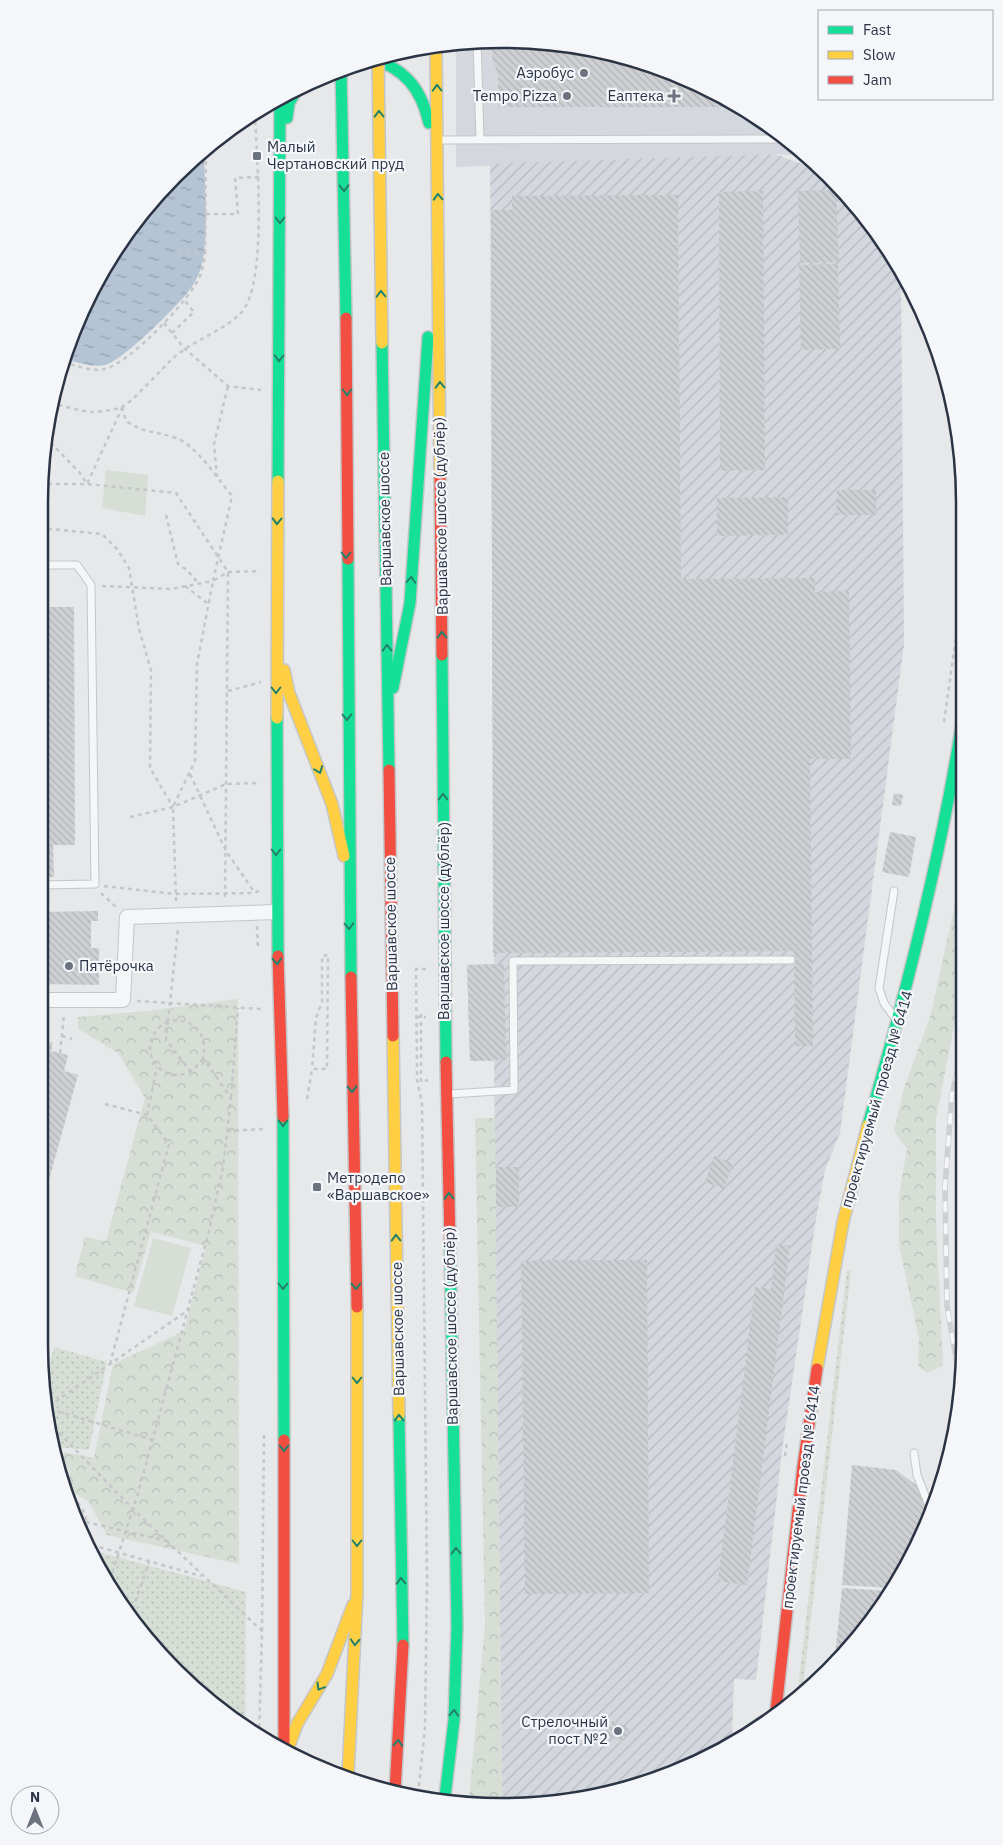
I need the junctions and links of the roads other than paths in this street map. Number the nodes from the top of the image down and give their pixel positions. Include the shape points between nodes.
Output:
1 (477, 48) edge
2 (436, 52) edge
3 (383, 63) edge
4 (378, 65) edge
5 (341, 77) edge
6 (291, 99) edge
7 (280, 105) edge
8 (480, 138) junction
9 (437, 140) junction
10 (776, 140) edge
11 (437, 171) junction
12 (280, 172) junction
13 (438, 223) junction
14 (48, 565) edge
15 (276, 623) junction
16 (388, 714) junction
17 (956, 760) edge
18 (348, 877) junction
19 (48, 885) edge
20 (894, 890) dead end
21 (276, 912) junction
22 (791, 960) dead end
23 (48, 1000) edge
24 (899, 1022) junction
25 (446, 1094) junction
26 (914, 1452) dead end
27 (927, 1500) edge
28 (358, 1593) junction
29 (777, 1705) edge
30 (284, 1742) edge
31 (289, 1745) edge
32 (348, 1770) edge
33 (395, 1785) edge
34 (444, 1794) edge

1 - 8 lane
9 -> 2 main road, Варшавское шоссе (дублёр)
3 - 11 main road via 398,70 419,90 426,103
16 -> 4 main road, Варшавское шоссе, bridge
5 -> 18 main road via 347,343
6 - 12 main road
7 - 12 main road
8 - 9 lane
8 - 10 lane
9 - 11 main road, Варшавское шоссе (дублёр)
13 -> 11 main road, Варшавское шоссе (дублёр)
12 -> 15 main road
16 -> 13 main road via 410,603
25 -> 13 main road, Варшавское шоссе (дублёр)
14 - 19 lane via 77,566 91,585 95,884
15 -> 18 main road via 289,693 332,804
15 -> 21 main road
33 -> 16 main road, Варшавское шоссе via 403,1654
17 - 24 main road, проектируемый проезд № 6414 via 935,879
18 -> 28 main road via 357,1331
20 - 24 lane via 879,988 884,1003
21 - 23 street via 127,917 123,1000
21 -> 30 main road via 283,1110
22 - 25 lane via 513,961 514,1090
24 - 29 main road, проектируемый проезд № 6414 via 864,1136 824,1317
34 -> 25 main road, Варшавское шоссе (дублёр) via 454,1720 457,1626
26 - 27 lane via 917,1475
28 -> 31 main road via 328,1674 297,1724
28 -> 32 main road

